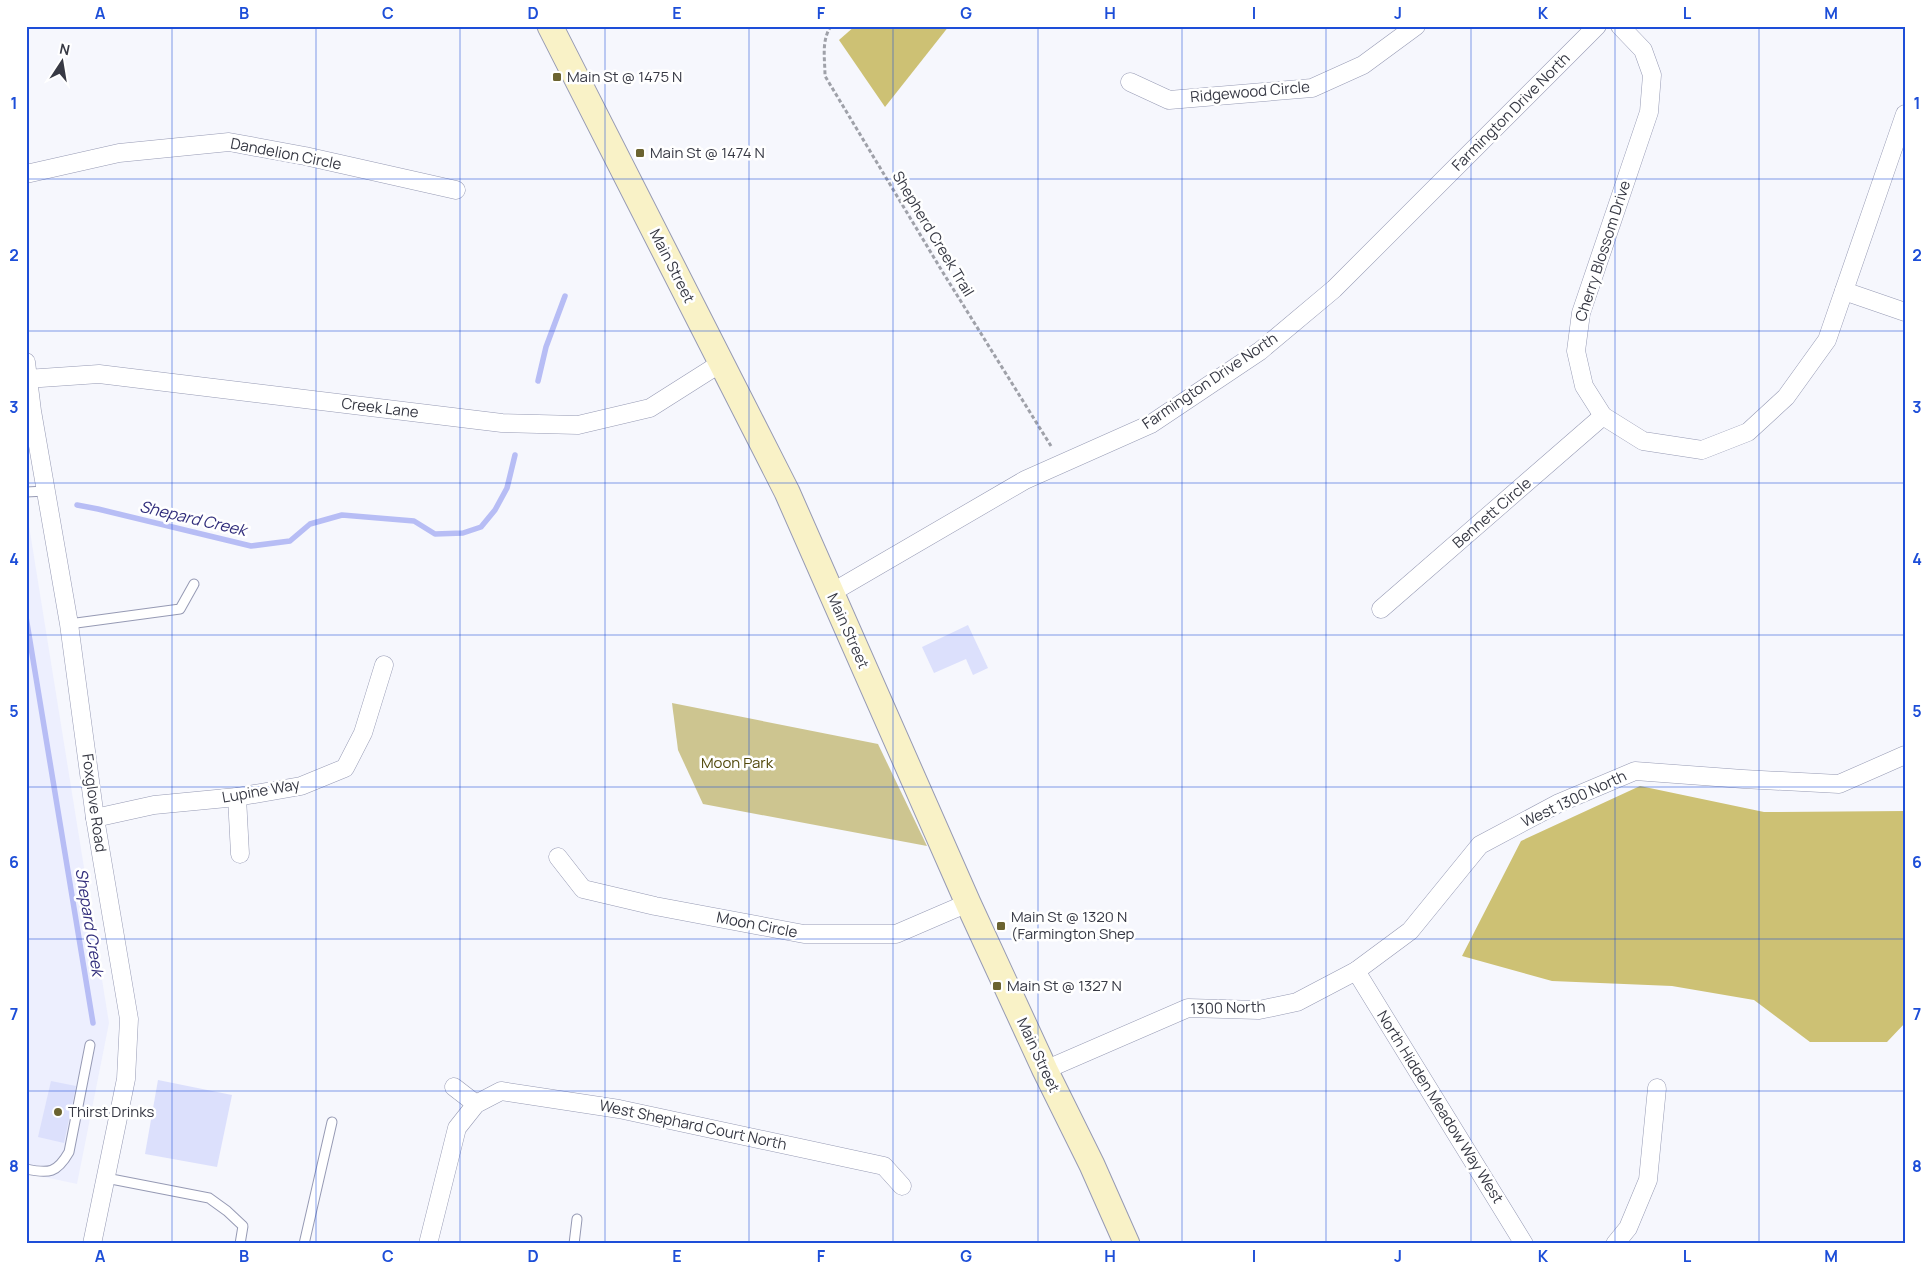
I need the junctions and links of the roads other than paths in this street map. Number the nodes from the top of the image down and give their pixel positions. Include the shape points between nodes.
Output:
1 (550, 26) edge
2 (1416, 26) edge
3 (1596, 26) edge
4 (1620, 26) edge
5 (1130, 82) dead end
6 (1905, 114) edge
7 (26, 174) edge
8 (456, 190) dead end
9 (1844, 291) junction
10 (1905, 312) edge
11 (721, 363) junction
12 (27, 373) edge
13 (1603, 416) junction
14 (46, 491) junction
15 (26, 492) edge
16 (194, 584) dead end
17 (831, 593) junction
18 (1381, 609) dead end
19 (69, 624) junction
20 (384, 665) dead end
21 (1905, 755) edge
22 (237, 797) junction
23 (96, 818) junction
24 (240, 854) dead end
25 (558, 857) dead end
26 (968, 904) junction
27 (1356, 971) junction
28 (90, 1045) dead end
29 (1045, 1070) junction
30 (454, 1087) dead end
31 (1657, 1088) dead end
32 (476, 1104) junction
33 (332, 1122) dead end
34 (26, 1169) edge
35 (106, 1178) junction
36 (902, 1186) dead end
37 (577, 1219) dead end
38 (92, 1244) edge
39 (240, 1244) edge
40 (304, 1244) edge
41 (428, 1244) edge
42 (574, 1244) edge
43 (1127, 1244) edge
44 (1524, 1244) edge
45 (1615, 1244) edge

1 - 11 main road, Main Street
2 - 5 street, Ridgewood Circle via 1363,65 1312,88 1169,100
3 - 17 street, Farmington Drive North via 1334,289 1260,351 1151,424 1025,480
4 - 13 street, Cherry Blossom Drive via 1643,50 1652,75 1649,112 1581,313 1576,351 1584,386
6 - 9 street, Cherry Blossom Drive
7 - 8 street, Dandelion Circle via 119,153 229,142
9 - 10 street
9 - 13 street, Cherry Blossom Drive via 1827,340 1786,397 1748,432 1702,450 1643,441
11 - 12 street, Creek Lane via 650,408 578,425 502,423 99,374
11 - 17 main road, Main Street via 787,492
12 - 14 street, Foxglove Road
13 - 18 street, Bennett Circle
14 - 15 lane
14 - 19 street, Foxglove Road
16 - 19 lane via 180,609
17 - 26 main road, Main Street
19 - 23 street, Foxglove Road
20 - 22 street, Lupine Way via 363,732 345,768 301,786
21 - 27 street, West 1300 North via 1839,784 1635,771 1559,803 1480,845 1410,931
22 - 23 street, Lupine Way via 154,805
22 - 24 street
23 - 35 street, Foxglove Road via 129,1019 126,1079
25 - 26 street, Moon Circle via 583,889 804,934 896,934
26 - 29 main road, Main Street
27 - 29 street, 1300 North via 1297,1002 1259,1010 1188,1008
27 - 44 street, North Hidden Meadow Way West
28 - 34 lane via 69,1152 61,1165 44,1173
29 - 43 main road, Main Street
30 - 32 street
31 - 45 street via 1648,1180 1628,1228
32 - 36 street, West Shephard Court North via 501,1091 619,1108 884,1166
32 - 41 street via 457,1128
33 - 40 lane
35 - 38 street, Foxglove Road
35 - 39 lane via 209,1198 243,1226
37 - 42 lane

